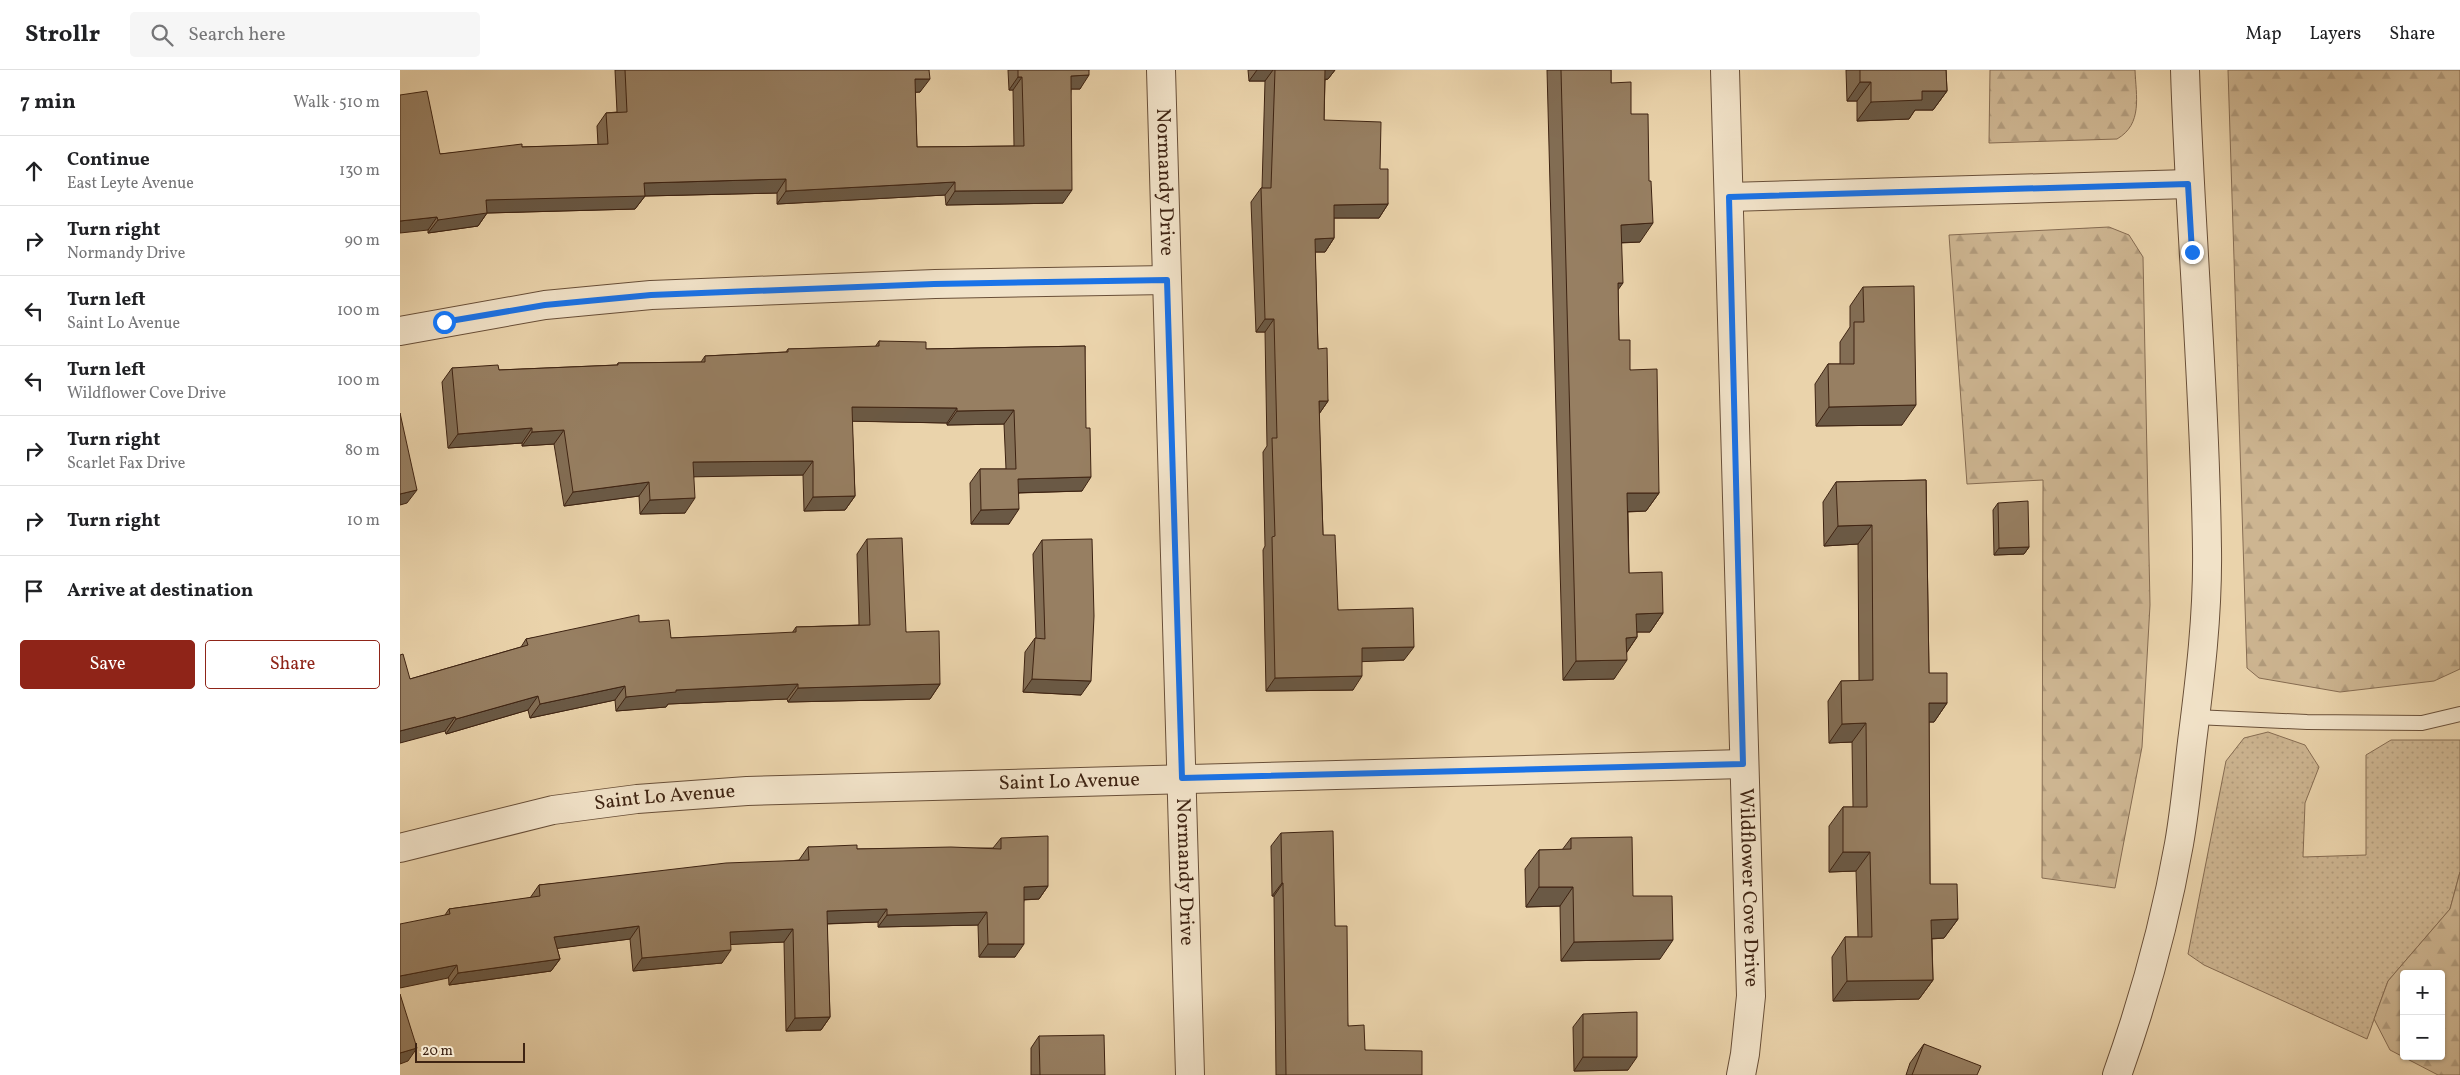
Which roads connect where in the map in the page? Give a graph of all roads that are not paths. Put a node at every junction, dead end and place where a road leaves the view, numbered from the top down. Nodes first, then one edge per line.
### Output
1 (1161, 70) edge
2 (1725, 70) edge
3 (2185, 70) edge
4 (2188, 184) junction
5 (1729, 197) junction
6 (1167, 280) junction
7 (400, 331) edge
8 (2460, 714) edge
9 (2195, 717) junction
10 (1743, 764) junction
11 (1182, 778) junction
12 (400, 848) edge
13 (1190, 1075) edge
14 (1740, 1075) edge
15 (2117, 1075) edge

1 - 6 street, Normandy Drive
2 - 5 street, Wildflower Cove Drive
3 - 4 street
4 - 5 street
4 - 9 street
5 - 10 street, Wildflower Cove Drive
6 - 7 street
6 - 11 street, Normandy Drive
8 - 9 lane
9 - 15 street
10 - 11 street, Saint Lo Avenue
10 - 14 street, Wildflower Cove Drive
11 - 12 street, Saint Lo Avenue
11 - 13 street, Normandy Drive

